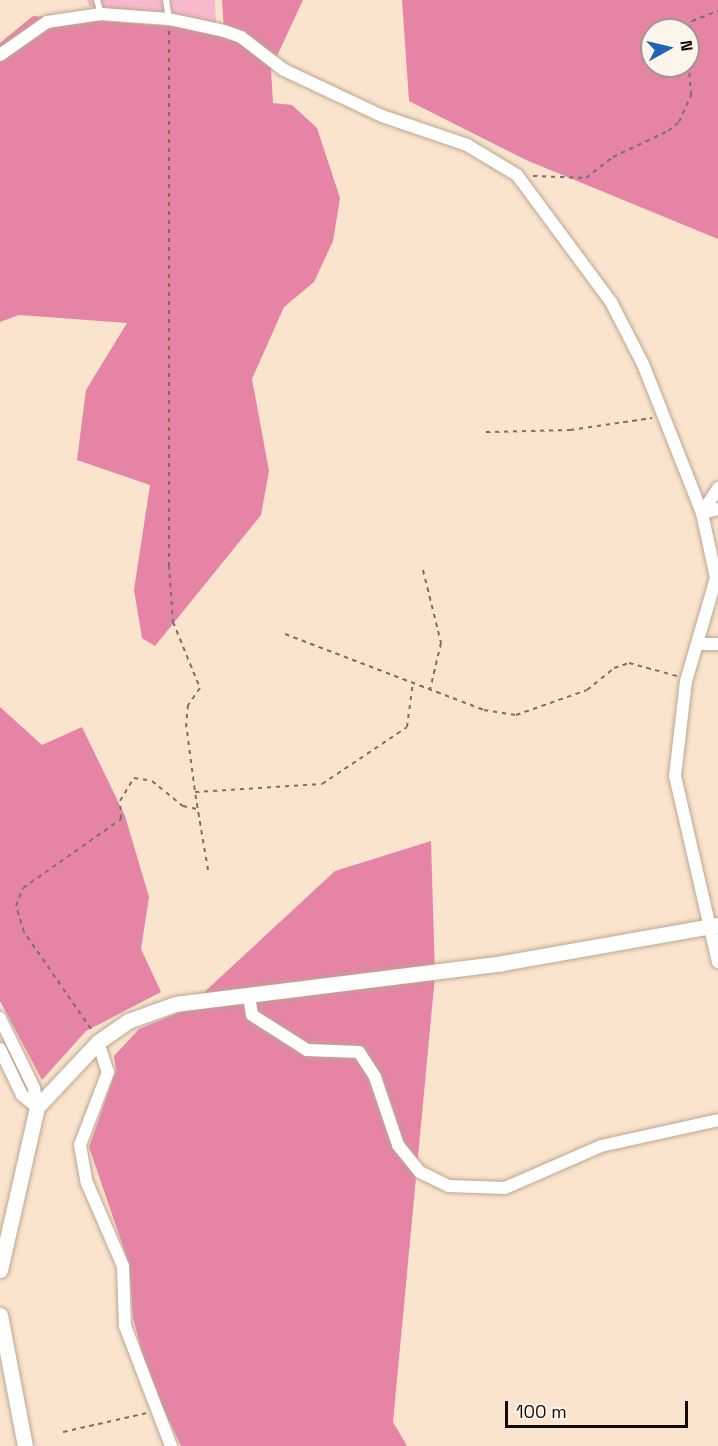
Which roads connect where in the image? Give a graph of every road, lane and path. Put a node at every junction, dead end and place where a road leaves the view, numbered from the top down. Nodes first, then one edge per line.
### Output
1 (97, 0) edge
2 (166, 0) edge
3 (718, 11) edge
4 (101, 14) junction
5 (700, 18) edge
6 (169, 19) junction
7 (0, 55) edge
8 (690, 78) edge
9 (517, 175) junction
10 (660, 416) junction
11 (486, 432) dead end
12 (718, 488) edge
13 (718, 509) edge
14 (702, 513) junction
15 (423, 570) dead end
16 (285, 634) dead end
17 (697, 644) junction
18 (718, 644) edge
19 (687, 676) junction
20 (413, 681) junction
21 (430, 689) junction
22 (195, 792) junction
23 (197, 810) junction
24 (208, 870) dead end
25 (712, 926) edge
26 (718, 962) edge
27 (249, 996) junction
28 (0, 1018) edge
29 (98, 1042) junction
30 (0, 1049) edge
31 (37, 1107) junction
32 (718, 1120) edge
33 (0, 1270) edge
34 (0, 1315) edge
35 (162, 1410) junction
36 (63, 1432) dead end
37 (25, 1446) edge
38 (171, 1446) edge

1 - 4 lane
2 - 6 lane
3 - 5 path
4 - 6 street
4 - 7 street
6 - 9 street
6 - 22 path
8 - 9 path
9 - 10 street
10 - 11 path
10 - 14 street
12 - 14 street
13 - 14 street
14 - 17 street
15 - 21 path
16 - 20 path
17 - 18 street
17 - 19 street
19 - 21 path
19 - 25 street
20 - 21 path
20 - 22 path
22 - 23 path
23 - 24 path
23 - 29 path
25 - 26 street
25 - 27 street
27 - 29 street
27 - 32 street
28 - 31 street
29 - 31 street
29 - 35 street
30 - 31 street
31 - 33 street
34 - 37 street
35 - 36 path
35 - 38 street

